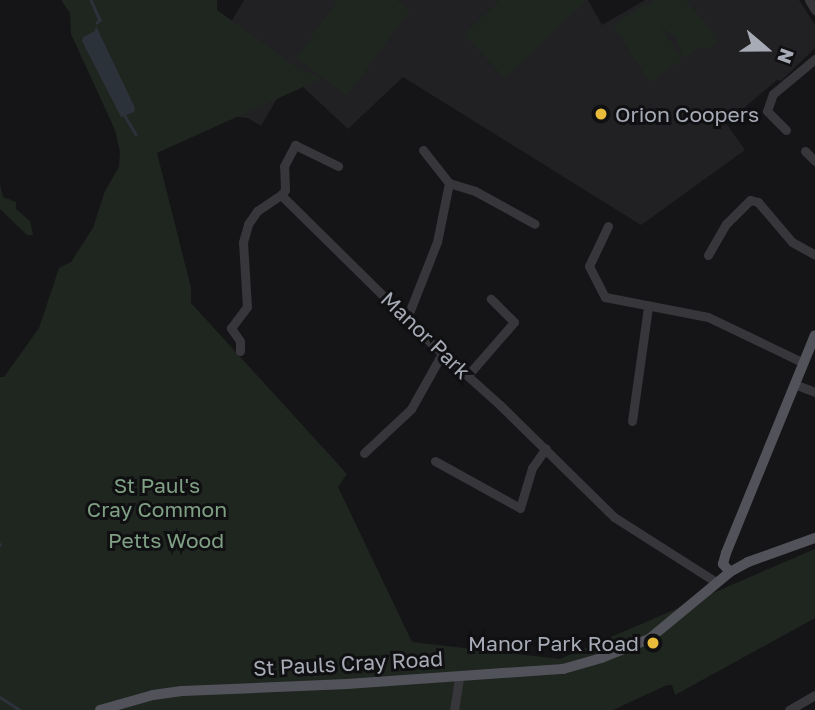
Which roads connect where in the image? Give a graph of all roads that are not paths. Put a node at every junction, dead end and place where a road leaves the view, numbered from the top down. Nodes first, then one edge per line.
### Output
1 (808, 0) edge
2 (815, 10) edge
3 (815, 59) edge
4 (786, 130) dead end
5 (423, 150) dead end
6 (805, 151) dead end
7 (815, 161) edge
8 (338, 166) dead end
9 (449, 183) junction
10 (281, 195) junction
11 (535, 224) dead end
12 (608, 226) dead end
13 (708, 255) dead end
14 (815, 255) edge
15 (491, 299) dead end
16 (648, 307) junction
17 (407, 318) junction
18 (815, 335) edge
19 (240, 351) dead end
20 (443, 352) junction
21 (802, 362) junction
22 (468, 375) junction
23 (794, 384) junction
24 (815, 392) edge
25 (632, 421) dead end
26 (546, 448) junction
27 (364, 453) dead end
28 (435, 461) dead end
29 (815, 538) edge
30 (730, 572) junction
31 (716, 582) junction
32 (459, 677) junction
33 (815, 695) edge
34 (100, 710) edge
35 (454, 710) edge
36 (789, 710) edge

1 - 2 street
3 - 4 street
5 - 9 street
6 - 7 street
8 - 10 street
9 - 11 street
9 - 17 street
10 - 17 street, Manor Park
10 - 19 street
12 - 16 street
13 - 14 street
15 - 22 street
16 - 21 street
16 - 25 street
17 - 20 street, Manor Park
18 - 21 main road
20 - 22 street, Manor Park
20 - 27 street
21 - 23 main road
22 - 26 street, Manor Park
23 - 24 street
23 - 30 main road
26 - 28 street
26 - 31 street, Manor Park
29 - 30 main road, St Pauls Cray Road
30 - 31 main road, St Pauls Cray Road
31 - 32 main road, St Pauls Cray Road
32 - 34 main road, St Pauls Cray Road
32 - 35 street
33 - 36 street

